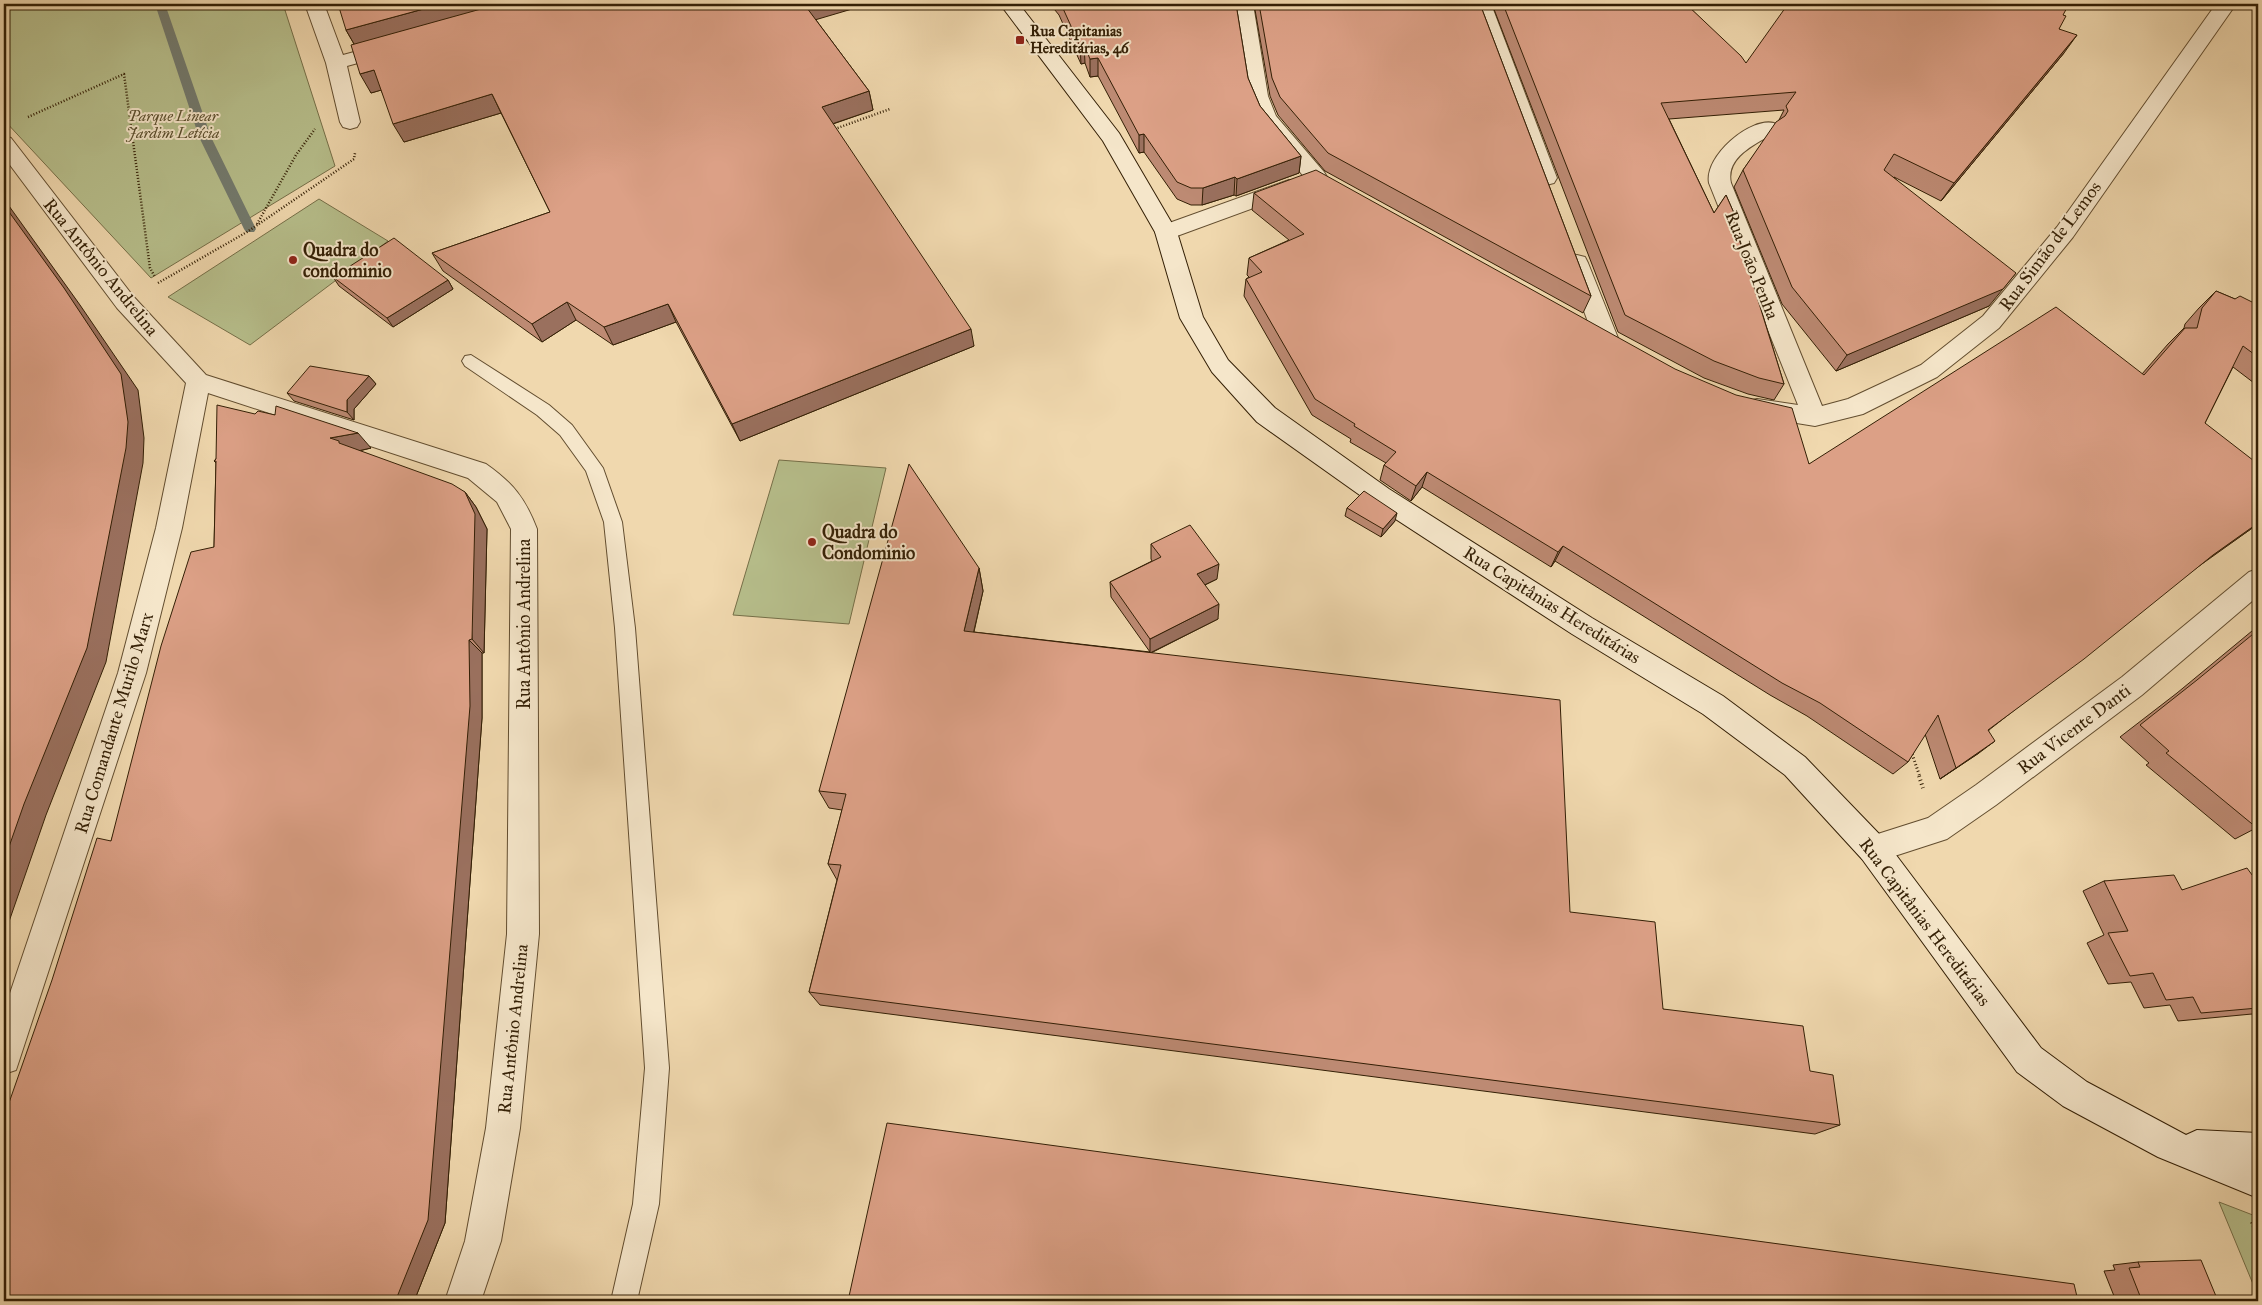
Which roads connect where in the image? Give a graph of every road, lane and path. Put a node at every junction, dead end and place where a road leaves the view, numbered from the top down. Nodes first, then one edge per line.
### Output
1 (315, 4) edge
2 (1009, 4) edge
3 (1243, 4) edge
4 (1481, 4) edge
5 (2226, 4) edge
6 (412, 42) edge
7 (336, 63) junction
8 (890, 109) dead end
9 (349, 115) junction
10 (25, 118) dead end
11 (1766, 128) dead end
12 (824, 133) edge
13 (4, 143) edge
14 (1554, 199) edge
15 (257, 224) junction
16 (1166, 232) junction
17 (1571, 245) edge
18 (158, 283) junction
19 (125, 302) junction
20 (1581, 325) edge
21 (471, 361) dead end
22 (198, 381) junction
23 (1734, 402) edge
24 (1815, 417) junction
25 (2258, 580) edge
26 (1909, 744) edge
27 (1936, 829) junction
28 (1873, 849) junction
29 (4, 1058) edge
30 (2170, 1145) junction
31 (2258, 1150) edge
32 (2258, 1181) edge
33 (463, 1301) edge
34 (624, 1301) edge

1 - 7 street
2 - 16 street, Rua Capitânias Hereditárias
3 - 16 street
4 - 14 street
5 - 24 street, Rua Simão de Lemos
6 - 7 street
7 - 9 street
8 - 12 path
9 - 15 path
9 - 15 path
10 - 18 path
11 - 24 street, Rua João Penha
13 - 19 street, Rua Antônio Andrelina
15 - 18 path
16 - 28 street, Rua Capitânias Hereditárias
17 - 20 street
18 - 19 path
19 - 22 street, Rua Antônio Andrelina
21 - 34 lane
22 - 29 street, Rua Comandante Murilo Marx
22 - 33 street, Rua Antônio Andrelina
23 - 24 street
25 - 27 street, Rua Vicente Danti
26 - 27 path
27 - 28 street, Rua Vicente Danti
28 - 30 street, Rua Capitânias Hereditárias
30 - 31 street, Rua Capitânias Hereditárias
30 - 32 street, Rua Capitânias Hereditárias

